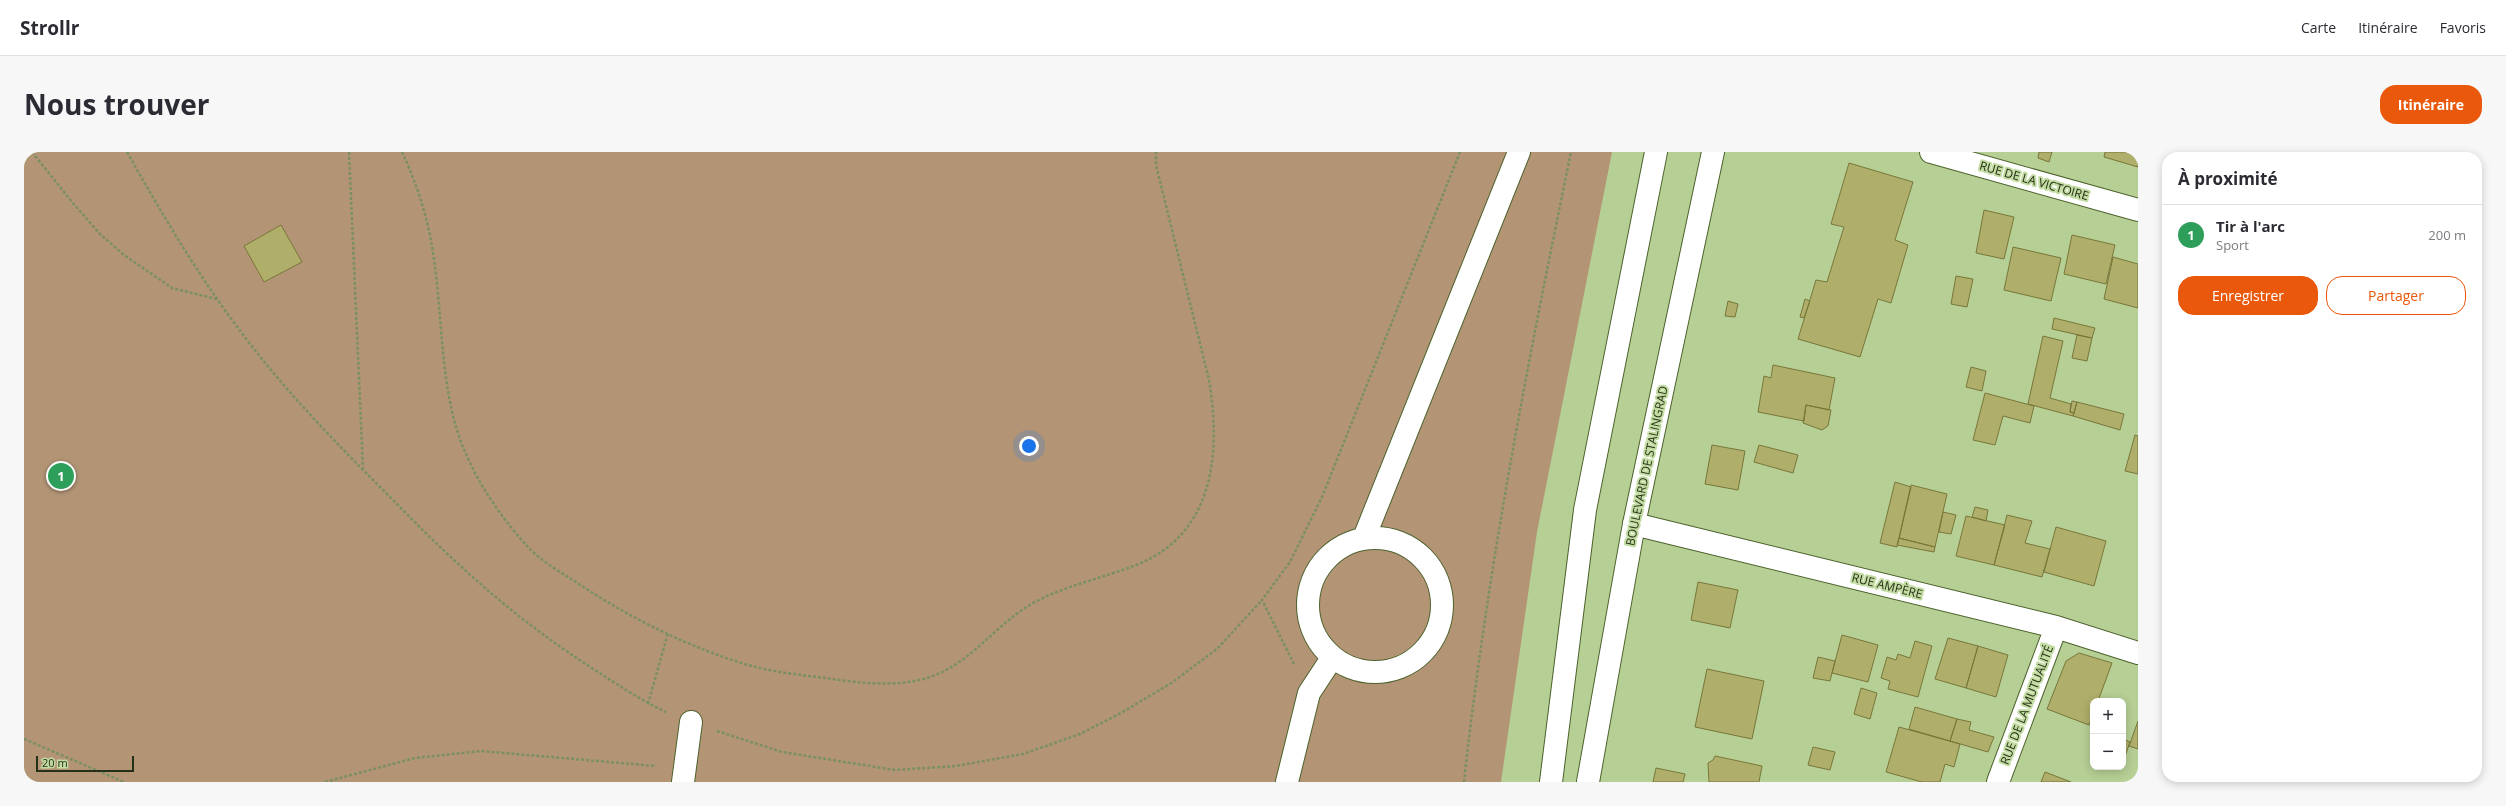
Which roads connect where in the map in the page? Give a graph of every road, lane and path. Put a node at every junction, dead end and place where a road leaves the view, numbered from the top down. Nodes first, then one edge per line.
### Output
1 (32, 152) edge
2 (127, 152) edge
3 (349, 152) edge
4 (402, 152) edge
5 (1156, 152) edge
6 (1460, 152) edge
7 (1519, 152) edge
8 (1571, 152) edge
9 (1656, 152) edge
10 (1713, 152) edge
11 (1931, 152) edge
12 (2138, 210) edge
13 (216, 299) junction
14 (363, 470) junction
15 (1634, 524) junction
16 (1364, 538) junction
17 (1262, 600) junction
18 (2056, 627) junction
19 (668, 633) junction
20 (2138, 653) edge
21 (1332, 658) junction
22 (1310, 693) junction
23 (648, 704) junction
24 (691, 722) junction
25 (24, 739) edge
26 (684, 775) edge
27 (124, 782) edge
28 (325, 782) edge
29 (1287, 782) edge
30 (1464, 782) edge
31 (1551, 782) edge
32 (1588, 782) edge
33 (1998, 782) edge

1 - 13 path
2 - 13 path
3 - 14 path
4 - 19 path
5 - 19 path
6 - 17 path
7 - 16 main road
8 - 30 path
9 - 31 main road
10 - 15 main road, BOULEVARD DE STALINGRAD
11 - 12 main road, RUE DE LA VICTOIRE
13 - 14 path
14 - 23 path
15 - 18 main road, RUE AMPÈRE
15 - 32 main road, BOULEVARD DE STALINGRAD
16 - 21 main road
16 - 21 main road
17 - 22 path
17 - 24 path
18 - 20 main road, RUE AMPÈRE
18 - 33 main road, RUE DE LA MUTUALITÉ
19 - 23 path
21 - 22 main road
22 - 29 main road
23 - 24 path
24 - 26 main road
25 - 27 path
26 - 28 path

